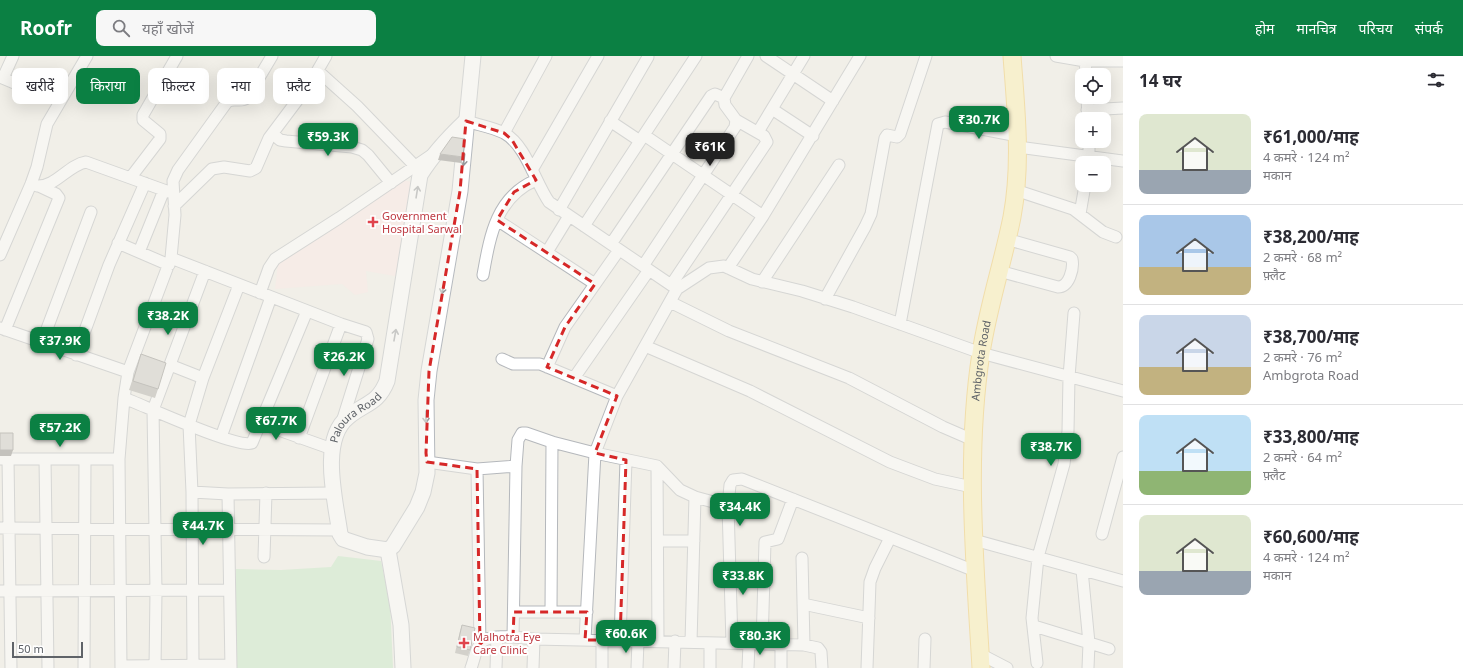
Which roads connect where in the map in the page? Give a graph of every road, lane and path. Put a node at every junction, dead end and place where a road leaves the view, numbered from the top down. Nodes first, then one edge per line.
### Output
1 (13, 56) edge
2 (87, 56) edge
3 (177, 56) edge
4 (272, 56) edge
5 (326, 56) edge
6 (473, 56) edge
7 (546, 56) edge
8 (598, 56) edge
9 (696, 56) edge
10 (748, 56) edge
11 (766, 56) edge
12 (804, 56) edge
13 (860, 56) edge
14 (926, 56) edge
15 (1012, 56) edge
16 (1056, 56) edge
17 (648, 57) dead end
18 (1085, 59) edge
19 (1123, 61) edge
20 (320, 68) edge
21 (794, 74) junction
22 (325, 77) edge
23 (2, 78) edge
24 (12, 82) edge
25 (724, 98) junction
26 (833, 101) junction
27 (294, 104) edge
28 (1123, 108) edge
29 (772, 109) junction
30 (1100, 112) edge
31 (736, 120) junction
32 (466, 121) junction
33 (610, 121) junction
34 (758, 132) junction
35 (504, 133) junction
36 (273, 134) junction
37 (813, 136) junction
38 (642, 138) junction
39 (1018, 141) junction
40 (672, 154) junction
41 (432, 155) junction
42 (1075, 156) edge
43 (1111, 161) edge
44 (1123, 161) edge
45 (839, 164) dead end
46 (415, 166) junction
47 (534, 175) junction
48 (702, 176) junction
49 (131, 177) junction
50 (145, 182) junction
51 (391, 183) junction
52 (35, 185) junction
53 (1015, 190) junction
54 (168, 192) junction
55 (1084, 192) edge
56 (732, 195) junction
57 (174, 206) junction
58 (559, 210) junction
59 (91, 212) dead end
60 (1080, 214) junction
61 (569, 216) junction
62 (763, 216) junction
63 (497, 220) junction
64 (584, 226) junction
65 (1116, 237) dead end
66 (1006, 239) junction
67 (118, 243) junction
68 (615, 247) junction
69 (139, 252) junction
70 (546, 252) junction
71 (0, 255) edge
72 (170, 261) junction
73 (646, 268) junction
74 (728, 268) junction
75 (205, 271) junction
76 (999, 271) junction
77 (483, 275) dead end
78 (762, 282) junction
79 (595, 284) junction
80 (240, 285) junction
81 (674, 287) junction
82 (260, 293) junction
83 (271, 297) junction
84 (825, 299) junction
85 (670, 302) junction
86 (307, 311) junction
87 (1074, 313) dead end
88 (341, 324) junction
89 (900, 324) junction
90 (2, 329) edge
91 (42, 342) junction
92 (645, 346) junction
93 (981, 353) junction
94 (76, 355) junction
95 (502, 359) dead end
96 (170, 365) junction
97 (547, 367) junction
98 (128, 372) junction
99 (1068, 377) junction
100 (203, 378) junction
101 (574, 378) junction
102 (1123, 391) edge
103 (617, 396) junction
104 (124, 398) junction
105 (153, 410) junction
106 (342, 422) junction
107 (262, 424) junction
108 (189, 425) junction
109 (221, 437) junction
110 (299, 438) junction
111 (973, 440) junction
112 (552, 442) junction
113 (332, 449) junction
114 (595, 454) junction
115 (1123, 457) edge
116 (4, 459) edge
117 (45, 459) junction
118 (85, 459) junction
119 (119, 459) junction
120 (626, 460) junction
121 (427, 462) junction
122 (516, 466) junction
123 (657, 466) junction
124 (476, 469) junction
125 (1121, 471) edge
126 (972, 487) junction
127 (192, 492) junction
128 (266, 493) junction
129 (334, 493) junction
130 (228, 494) junction
131 (695, 497) junction
132 (793, 499) junction
133 (728, 506) junction
134 (5, 528) edge
135 (46, 528) junction
136 (84, 528) junction
137 (120, 529) junction
138 (155, 529) junction
139 (192, 529) junction
140 (228, 529) junction
141 (265, 529) junction
142 (340, 530) junction
143 (1102, 534) dead end
144 (890, 538) junction
145 (974, 540) junction
146 (658, 541) junction
147 (694, 541) junction
148 (388, 550) junction
149 (264, 557) dead end
150 (1038, 557) junction
151 (802, 558) dead end
152 (1082, 570) junction
153 (975, 571) junction
154 (1123, 581) edge
155 (191, 590) junction
156 (229, 590) junction
157 (5, 591) edge
158 (47, 591) junction
159 (84, 591) junction
160 (120, 591) junction
161 (156, 591) junction
162 (803, 604) junction
163 (514, 612) junction
164 (551, 612) junction
165 (587, 612) junction
166 (869, 618) junction
167 (1034, 626) junction
168 (513, 637) junction
169 (497, 638) junction
170 (534, 639) junction
171 (925, 639) dead end
172 (585, 640) junction
173 (602, 640) junction
174 (620, 640) junction
175 (638, 641) junction
176 (658, 641) junction
177 (675, 641) junction
178 (691, 642) junction
179 (710, 642) junction
180 (1089, 643) junction
181 (480, 644) junction
182 (732, 644) junction
183 (749, 644) junction
184 (762, 644) junction
185 (781, 644) junction
186 (804, 645) junction
187 (1110, 648) dead end
188 (981, 661) edge
189 (1037, 663) dead end
190 (121, 667) edge
191 (155, 667) edge
192 (193, 667) edge
193 (231, 667) edge
194 (11, 668) edge
195 (48, 668) edge
196 (84, 668) edge
197 (403, 668) edge
198 (471, 668) edge
199 (496, 668) edge
200 (533, 668) edge
201 (602, 668) edge
202 (637, 668) edge
203 (674, 668) edge
204 (710, 668) edge
205 (748, 668) edge
206 (781, 668) edge
207 (822, 668) edge
208 (867, 668) edge
209 (924, 668) edge
210 (1007, 668) edge
211 (1088, 668) edge

1 - 23 street
2 - 52 street
3 - 49 street
4 - 54 street
5 - 20 street
6 - 32 main road
7 - 35 street
8 - 47 street
9 - 38 street
10 - 25 street
11 - 21 street
12 - 21 street
13 - 26 street
14 - 84 street
15 - 39 main road, Ambgrota Road
16 - 18 street
17 - 33 street
18 - 19 street
21 - 26 street
21 - 29 street
22 - 46 street
23 - 24 street
25 - 31 street
25 - 40 street
26 - 37 street
27 - 36 street
28 - 30 street
29 - 34 street
29 - 37 street
31 - 34 street
31 - 48 street
32 - 35 street
32 - 41 main road, Paloura Road
32 -> 121 main road
33 - 38 street
33 - 58 street
34 - 56 street
35 - 47 street
36 - 51 street
36 - 57 street
37 - 62 street
38 - 40 street
38 - 64 street
39 - 42 street
39 - 53 main road, Ambgrota Road
39 - 89 street
40 - 48 street
40 - 68 street
41 - 46 street
106 -> 41 main road, Paloura Road
43 - 44 street
45 - 78 street
46 - 51 street
47 - 58 street
47 - 63 street
48 - 56 street
48 - 73 street
49 - 50 street
49 - 52 street
50 - 54 street
50 - 67 street
51 - 82 street
52 - 71 street
52 - 90 street
53 - 60 street
53 - 66 main road, Ambgrota Road
54 - 57 street
54 - 69 street
55 - 60 street
56 - 62 street
56 - 81 street
57 - 72 street
58 - 61 street
59 - 91 street
60 - 65 street
61 - 64 street
61 - 70 street
62 - 74 street
63 - 70 street
63 - 77 street
64 - 68 street
66 - 76 main road, Ambgrota Road
66 - 76 street
67 - 69 street
67 - 94 street
68 - 73 street
68 - 79 street
69 - 72 street
70 - 79 street
72 - 75 street
72 - 98 street
73 - 81 street
73 - 101 street
74 - 78 street
74 - 81 street
75 - 80 street
75 - 96 street
76 - 93 main road, Ambgrota Road
78 - 84 street
79 - 97 street
80 - 82 street
80 - 100 street
81 - 85 street
82 - 83 street
83 - 86 street
83 - 109 street
84 - 89 street
85 - 92 street
85 - 111 street
86 - 88 street
86 - 107 street
87 - 99 street
88 - 106 street
88 - 110 street
89 - 93 street
90 - 91 street
91 - 94 street
92 - 103 street
92 - 126 street
93 - 99 street
93 - 111 main road, Ambgrota Road
94 - 98 street
95 - 97 street
96 - 100 street
96 - 105 street
97 - 101 street
98 - 104 street
99 - 102 street
99 - 150 street
100 - 108 street
101 - 103 street
103 - 114 street
104 - 105 street
104 - 119 street
105 - 108 street
105 - 138 street
106 - 113 main road, Paloura Road
107 - 109 street
107 - 110 street
108 - 109 street
108 - 127 street
110 - 113 street
111 - 126 main road, Ambgrota Road
112 - 114 street
112 - 122 street
112 - 164 street
113 - 129 main road, Paloura Road
114 - 120 street
114 - 165 street
115 - 125 street
116 - 117 street
116 - 134 street
117 - 118 street
117 - 135 street
118 - 119 street
118 - 136 street
119 - 137 street
120 - 123 street
120 - 174 street
121 - 124 street
121 - 148 main road
122 - 124 street
122 - 163 street
123 - 131 street
123 - 146 street
124 - 181 street
125 - 143 street
126 - 145 main road, Ambgrota Road
127 - 130 street
127 - 139 street
128 - 129 street
128 - 130 street
128 - 141 street
129 - 142 main road, Paloura Road
130 - 140 street
131 - 133 street
131 - 147 street
132 - 133 street
132 - 144 street
132 - 184 street
133 - 182 street
134 - 135 street
134 - 157 street
135 - 136 street
135 - 158 street
136 - 137 street
136 - 159 street
137 - 138 street
137 - 160 street
138 - 139 street
138 - 161 street
139 - 140 street
139 - 155 street
140 - 141 street
140 - 156 street
141 - 142 street
141 - 149 street
142 - 148 main road
144 - 153 street
144 - 166 street
145 - 150 street
145 - 153 main road, Ambgrota Road
146 - 147 street
146 - 176 street
147 - 178 street
148 - 197 main road
150 - 152 street
150 - 167 street
151 - 162 street
152 - 154 street
152 - 180 street
153 - 188 main road, Ambgrota Road
155 - 156 street
155 - 161 street
155 - 192 street
156 - 193 street
157 - 158 street
157 - 194 street
158 - 159 street
158 - 195 street
159 - 160 street
159 - 196 street
160 - 161 street
160 - 190 street
161 - 191 street
162 - 166 street
162 - 186 street
163 - 164 street
163 - 168 street
164 - 165 street
165 - 172 street
166 - 208 street
167 - 180 street
167 - 189 street
168 - 169 street
168 - 170 street
169 - 181 street
169 - 199 street
170 - 172 street
170 - 200 street
171 - 209 street
172 - 173 street
173 - 174 street
173 - 201 street
174 - 175 street
175 - 176 street
175 - 202 street
176 - 177 street
177 - 178 street
177 - 203 street
178 - 179 street
179 - 182 street
179 - 204 street
180 - 187 street
180 - 211 street
181 - 198 street
182 - 183 street
183 - 184 street
183 - 205 street
184 - 185 street
185 - 186 street
185 - 206 street
186 - 207 street
188 - 210 street
190 - 191 street
191 - 192 street
192 - 193 street

